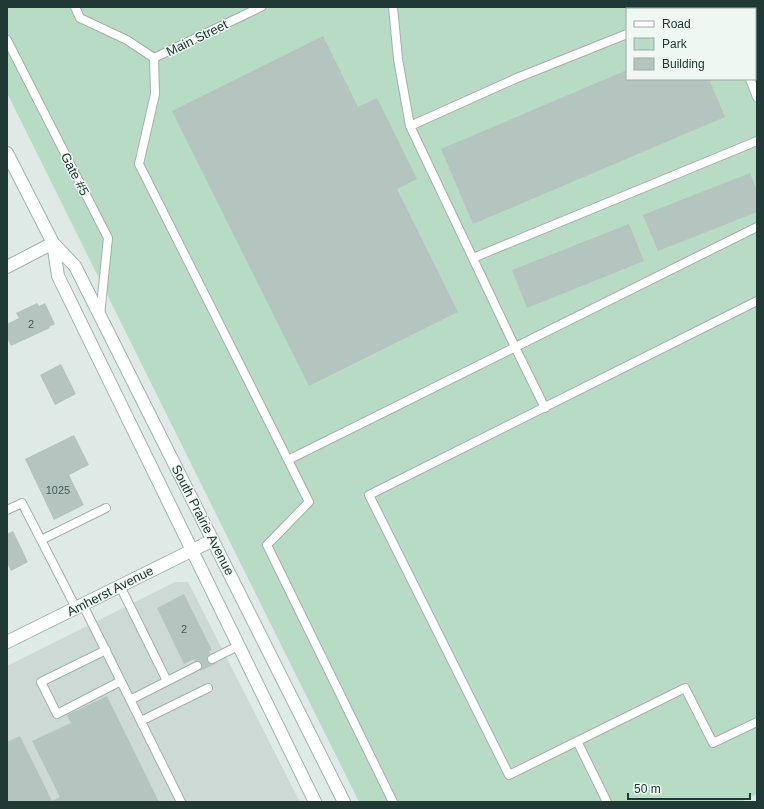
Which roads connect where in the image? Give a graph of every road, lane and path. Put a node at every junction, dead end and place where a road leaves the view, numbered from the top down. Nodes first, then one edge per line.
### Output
1 (75, 7) edge
2 (261, 7) edge
3 (393, 7) edge
4 (626, 34) edge
5 (7, 40) edge
6 (154, 58) junction
7 (750, 80) edge
8 (757, 97) edge
9 (410, 126) junction
10 (757, 141) edge
11 (7, 153) edge
12 (757, 227) edge
13 (53, 243) junction
14 (473, 258) junction
15 (7, 267) edge
16 (757, 301) edge
17 (100, 316) junction
18 (515, 347) junction
19 (545, 408) junction
20 (288, 460) junction
21 (106, 508) dead end
22 (7, 510) edge
23 (41, 540) junction
24 (213, 540) junction
25 (192, 550) junction
26 (120, 586) junction
27 (80, 606) junction
28 (7, 642) edge
29 (238, 646) junction
30 (106, 650) junction
31 (212, 659) dead end
32 (197, 666) dead end
33 (167, 681) junction
34 (121, 682) junction
35 (208, 688) dead end
36 (130, 700) junction
37 (141, 721) junction
38 (757, 722) edge
39 (577, 741) junction
40 (181, 802) edge
41 (315, 802) edge
42 (344, 802) edge
43 (393, 802) edge
44 (607, 802) edge

1 - 6 lane
2 - 6 lane, Main Street
3 - 9 lane
4 - 9 lane
5 - 17 lane, Gate #5
6 - 20 lane
7 - 8 lane
9 - 14 lane
10 - 14 lane
11 - 13 main road, South Prairie Avenue
12 - 18 lane
13 - 15 main road
13 - 17 main road, South Prairie Avenue
13 - 25 main road, South Prairie Avenue
14 - 18 lane
16 - 19 lane
17 - 24 main road, South Prairie Avenue
18 - 19 lane
18 - 20 lane
19 - 39 lane
20 - 43 lane
21 - 23 lane
22 - 23 lane
23 - 27 lane
24 - 25 main road, Amherst Avenue
24 - 42 main road, South Prairie Avenue
25 - 26 main road, Amherst Avenue
25 - 29 main road, South Prairie Avenue
26 - 27 main road, Amherst Avenue
26 - 33 lane
27 - 28 main road, Amherst Avenue
27 - 30 lane
29 - 31 lane
29 - 41 main road, South Prairie Avenue
30 - 34 lane
30 - 34 lane
32 - 33 lane
33 - 36 lane
34 - 36 lane
35 - 37 lane
36 - 37 lane
37 - 40 lane
38 - 39 lane
39 - 44 lane

